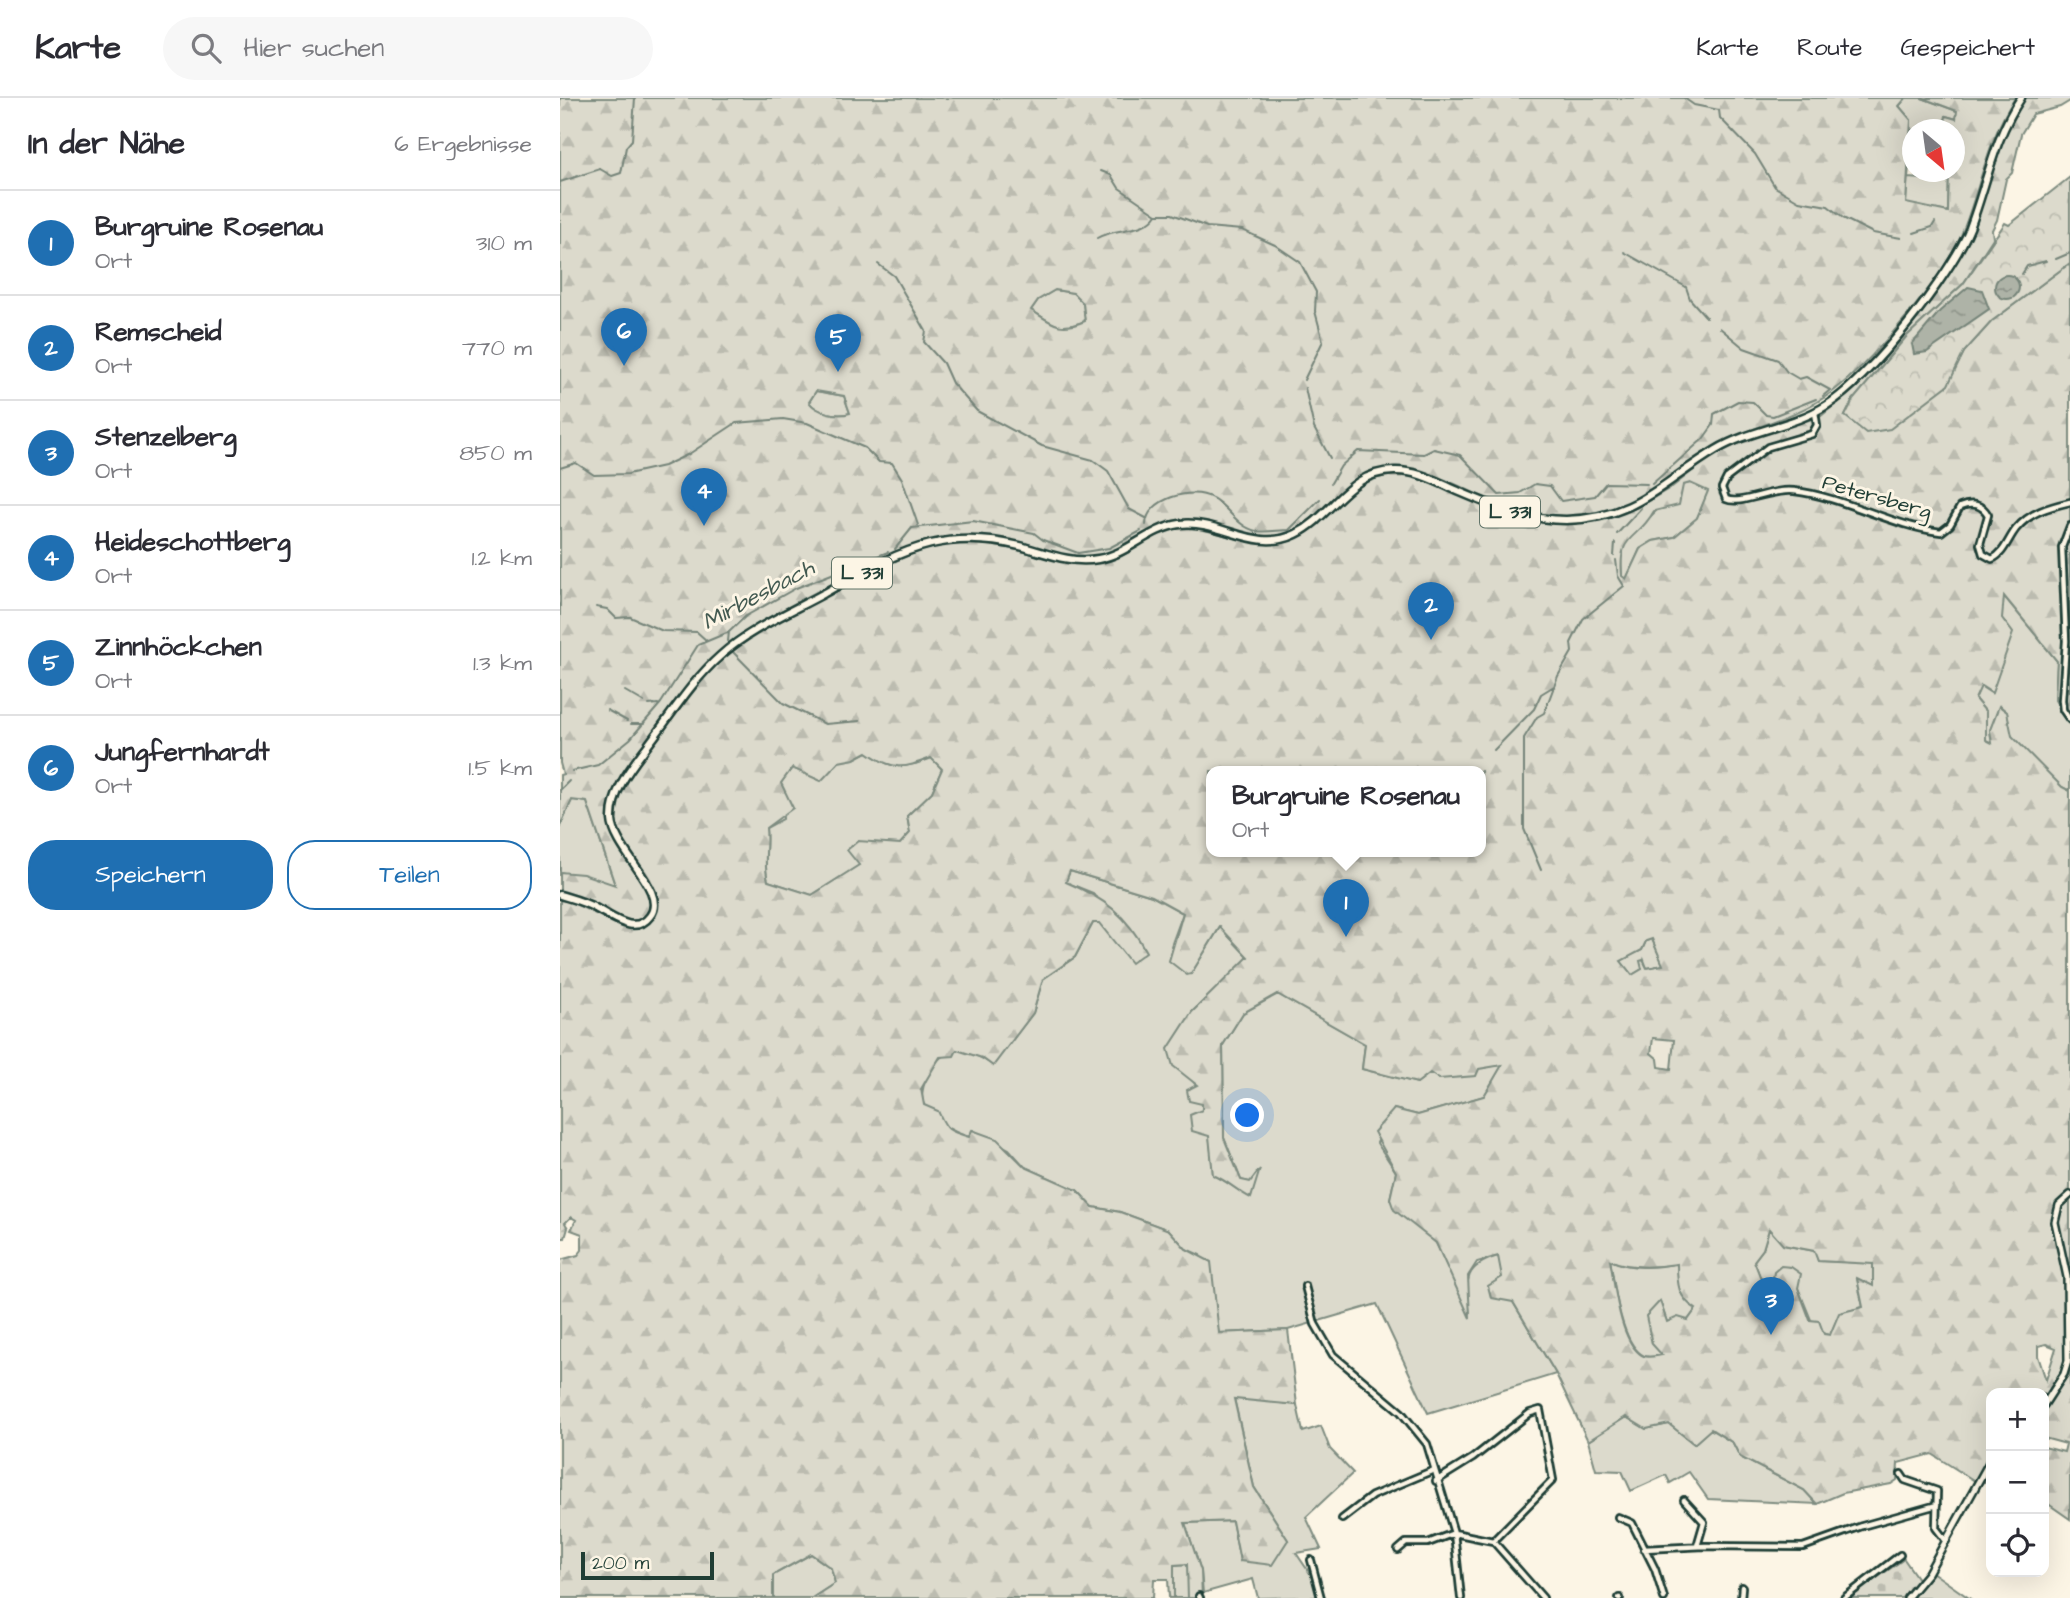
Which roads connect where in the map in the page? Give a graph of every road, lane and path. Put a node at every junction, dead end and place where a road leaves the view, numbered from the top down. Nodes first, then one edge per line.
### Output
1 (2021, 98) edge
2 (1816, 416) junction
3 (2070, 502) edge
4 (2070, 526) edge
5 (2070, 720) edge
6 (560, 895) edge
7 (2070, 1195) edge
8 (1305, 1286) dead end
9 (2049, 1397) edge
10 (1986, 1468) edge
11 (1434, 1470) junction
12 (1901, 1474) dead end
13 (1436, 1480) junction
14 (1684, 1500) dead end
15 (1937, 1506) junction
16 (1618, 1517) dead end
17 (1342, 1519) dead end
18 (1454, 1534) junction
19 (1493, 1541) junction
20 (1946, 1541) junction
21 (1697, 1546) junction
22 (1644, 1549) junction
23 (1398, 1550) dead end
24 (1900, 1555) dead end
25 (1311, 1560) dead end
26 (1742, 1587) dead end
27 (1321, 1598) edge
28 (1461, 1598) edge
29 (1543, 1598) edge
30 (1664, 1598) edge
31 (1741, 1598) edge
32 (1844, 1598) edge
33 (1907, 1598) edge

1 - 2 main road, L 331
2 - 3 street, Petersberg
2 - 6 main road, L 331
4 - 5 street
7 - 9 main road
8 - 11 street
10 - 20 main road
11 - 13 street
11 - 17 street
12 - 15 street
13 - 18 street
13 - 19 street
14 - 21 street
15 - 20 street
15 - 21 street
16 - 22 street
18 - 19 street
18 - 23 street
18 - 28 street
19 - 29 street
20 - 33 main road
21 - 22 street
22 - 30 street
24 - 32 street
25 - 27 street
26 - 31 street

